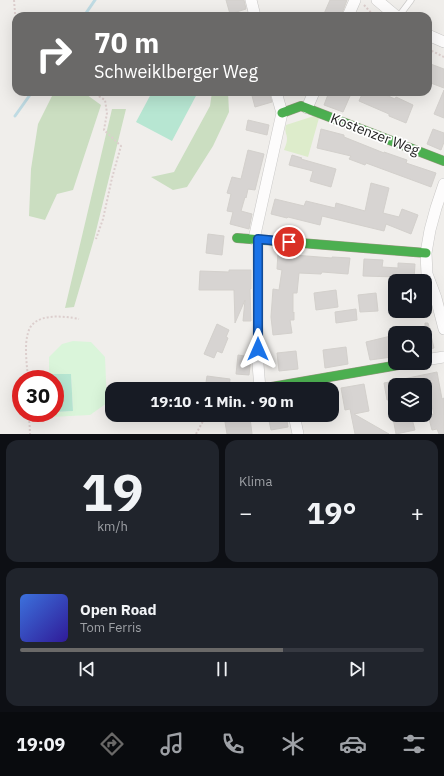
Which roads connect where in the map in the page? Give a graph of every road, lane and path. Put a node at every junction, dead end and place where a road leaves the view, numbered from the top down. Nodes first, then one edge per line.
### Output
1 (14, 0) edge
2 (251, 0) edge
3 (355, 0) edge
4 (359, 0) edge
5 (377, 0) edge
6 (411, 0) edge
7 (15, 12) edge
8 (254, 12) edge
9 (350, 12) edge
10 (370, 12) edge
11 (393, 12) edge
12 (401, 12) edge
13 (432, 37) edge
14 (444, 42) edge
15 (432, 51) edge
16 (444, 57) edge
17 (98, 96) edge
18 (277, 96) edge
19 (312, 96) edge
20 (306, 108) junction
21 (282, 113) junction
22 (444, 161) edge
23 (444, 184) edge
24 (237, 238) dead end
25 (96, 239) dead end
26 (256, 239) junction
27 (426, 253) junction
28 (440, 298) edge
29 (79, 319) dead end
30 (444, 329) edge
31 (444, 357) edge
32 (432, 359) edge
33 (388, 367) edge
34 (28, 370) edge
35 (259, 382) edge
36 (313, 382) edge
37 (29, 422) edge
38 (202, 422) edge
39 (295, 422) edge
40 (30, 434) edge
41 (196, 434) edge
42 (298, 434) edge

1 - 7 path
2 - 8 street
3 - 9 street
4 - 10 path
5 - 11 street
6 - 12 lane
13 - 14 street
15 - 16 path
17 - 25 path
18 - 21 street
19 - 20 street
20 - 21 street
20 - 22 street, Kostenzer Weg
21 - 26 street
23 - 27 street
24 - 26 street
26 - 27 street
26 - 35 street
27 - 28 street
28 - 30 street
29 - 34 path
31 - 32 street
33 - 36 street
37 - 40 path
38 - 41 path
39 - 42 street

